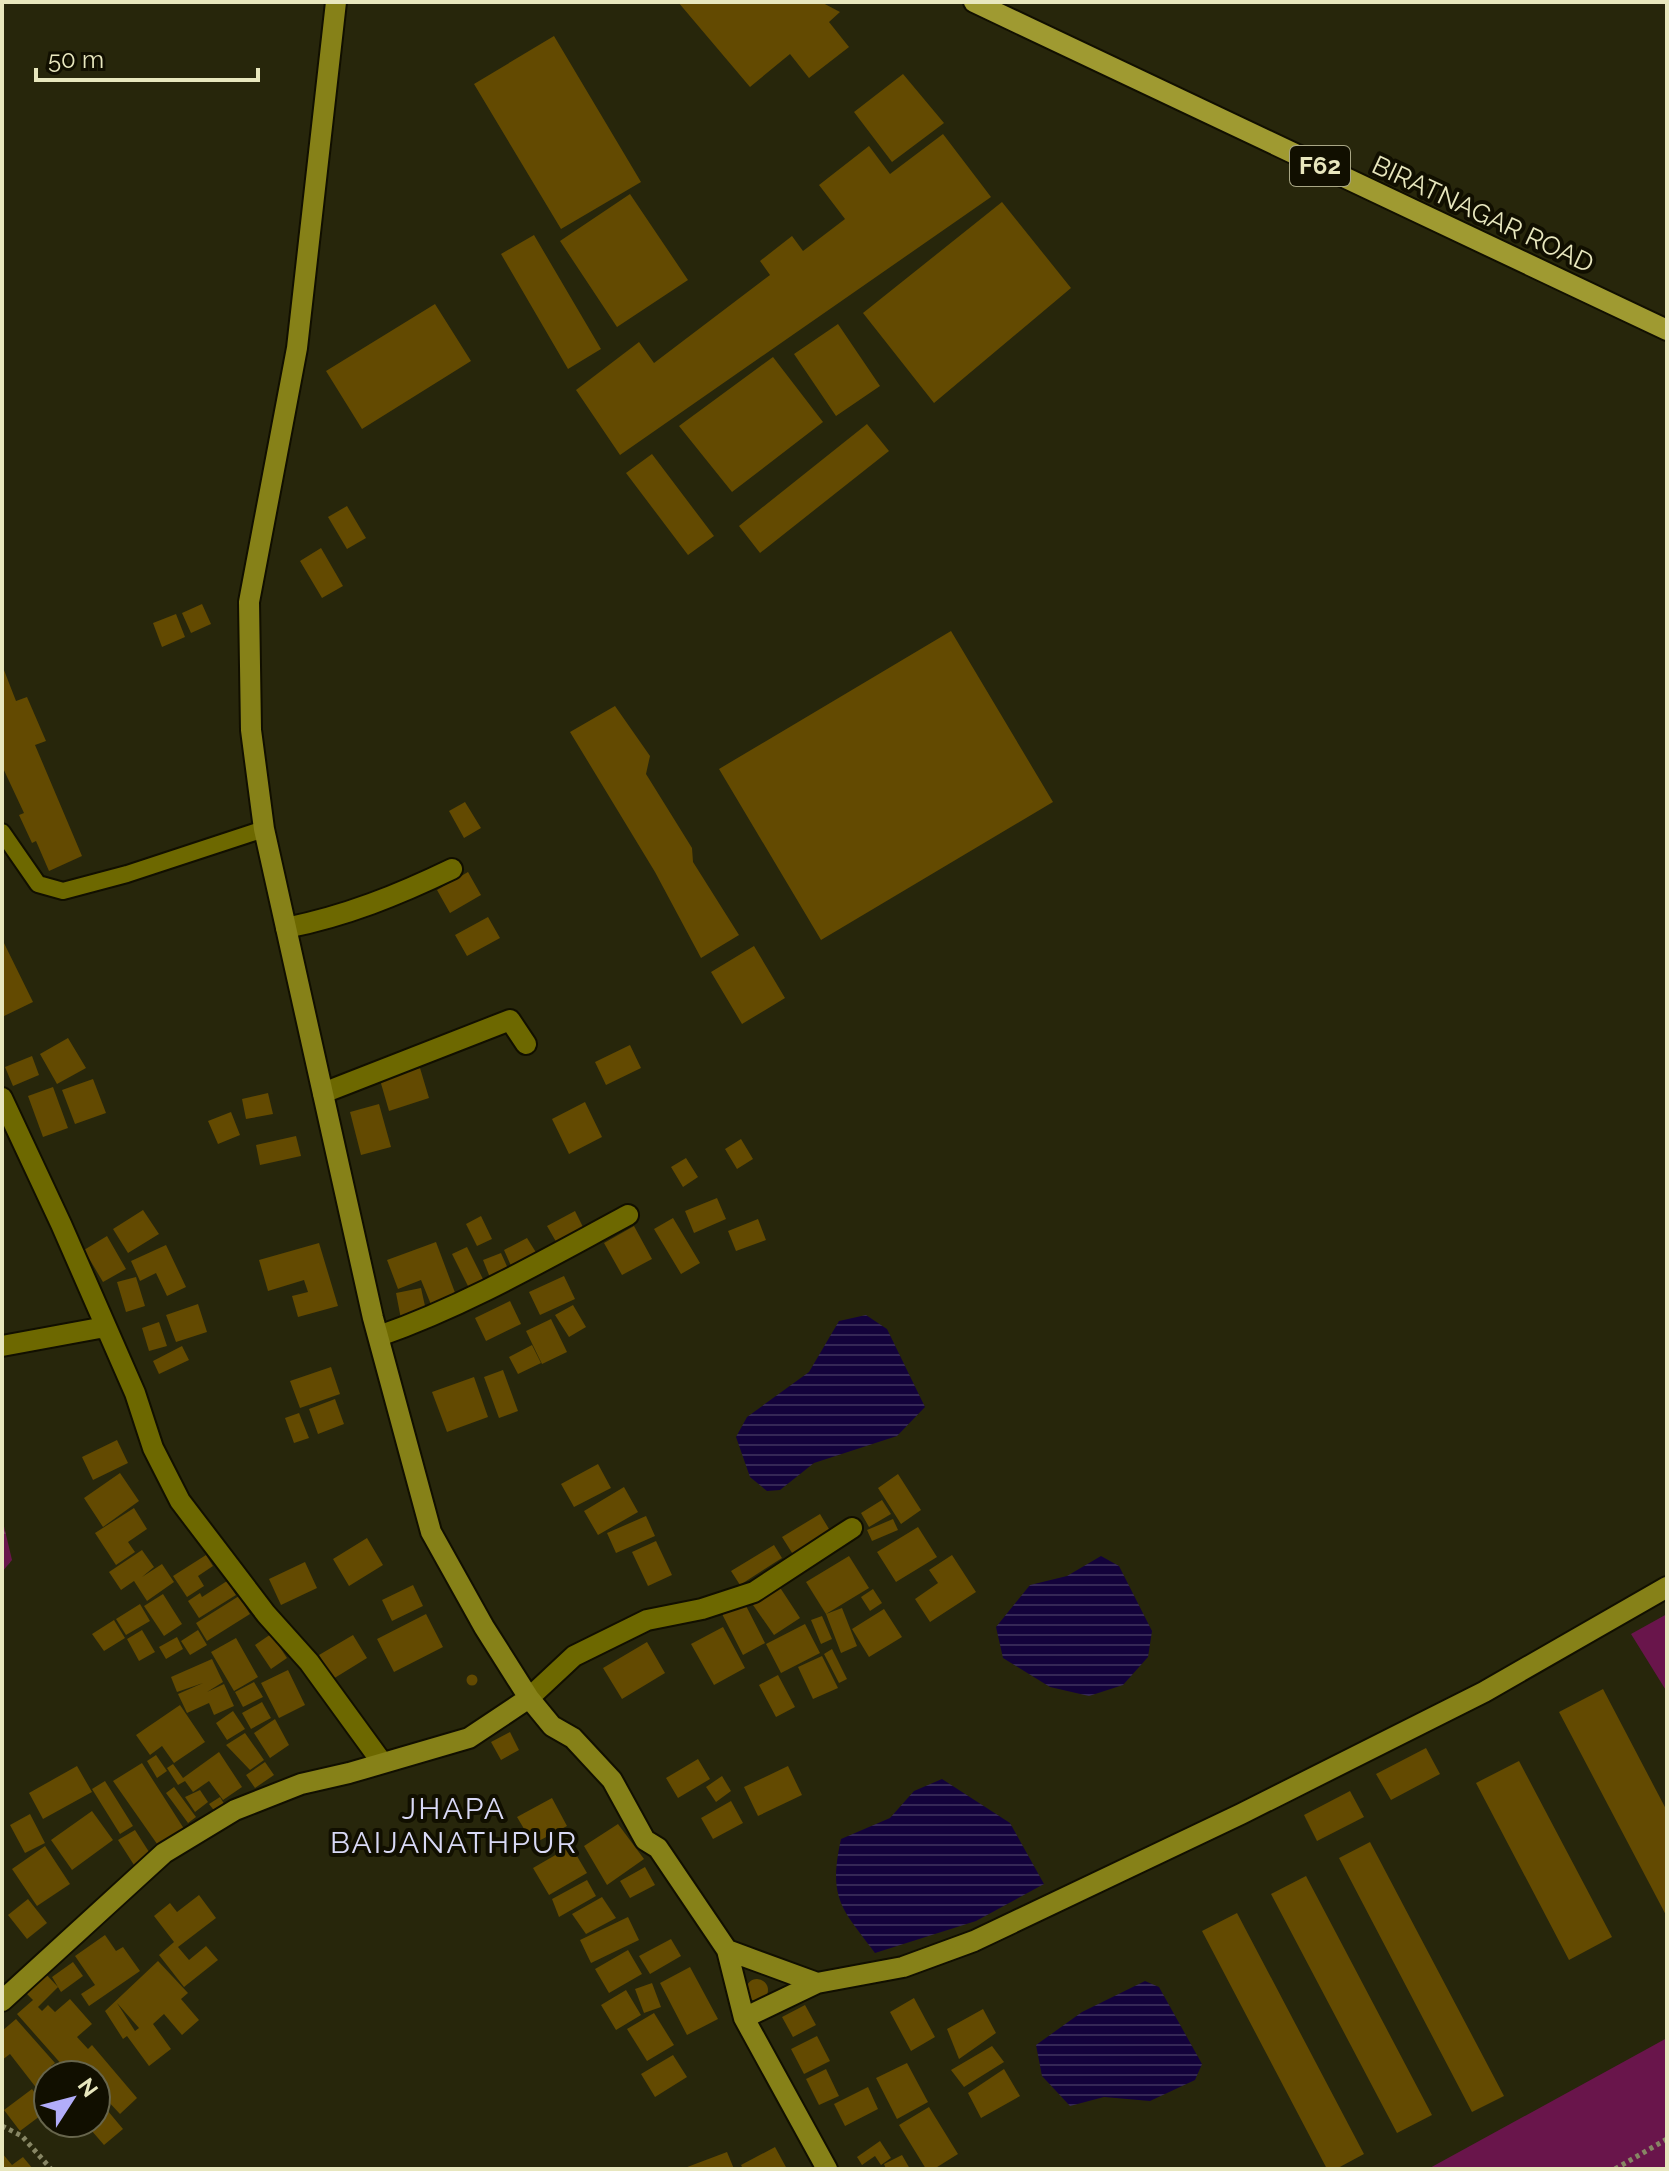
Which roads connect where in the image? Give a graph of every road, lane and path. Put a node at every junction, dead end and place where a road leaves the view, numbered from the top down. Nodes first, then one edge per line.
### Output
1 (336, 2) edge
2 (974, 2) edge
3 (1667, 330) edge
4 (264, 829) junction
5 (2, 832) edge
6 (452, 869) dead end
7 (286, 928) junction
8 (526, 1044) dead end
9 (323, 1093) junction
10 (2, 1098) edge
11 (628, 1215) dead end
12 (105, 1327) junction
13 (379, 1336) junction
14 (2, 1346) edge
15 (852, 1528) dead end
16 (1667, 1587) edge
17 (529, 1698) junction
18 (381, 1761) junction
19 (727, 1950) junction
20 (817, 1983) junction
21 (2, 2001) edge
22 (744, 2018) junction
23 (2, 2126) edge
24 (1667, 2139) edge
25 (51, 2169) edge
26 (827, 2169) edge
27 (1615, 2169) edge

1 - 4 street
2 - 3 main road, BIRATNAGAR ROAD / F62
4 - 5 lane
4 - 7 street
6 - 7 street
7 - 9 street
8 - 9 street
9 - 13 street
10 - 12 street
11 - 13 street
12 - 14 street
12 - 18 street
13 - 17 street
15 - 17 street
16 - 20 street
17 - 18 street
17 - 19 street
18 - 21 street
19 - 20 street
19 - 22 street
20 - 22 street
22 - 26 street
23 - 25 path
24 - 27 path

